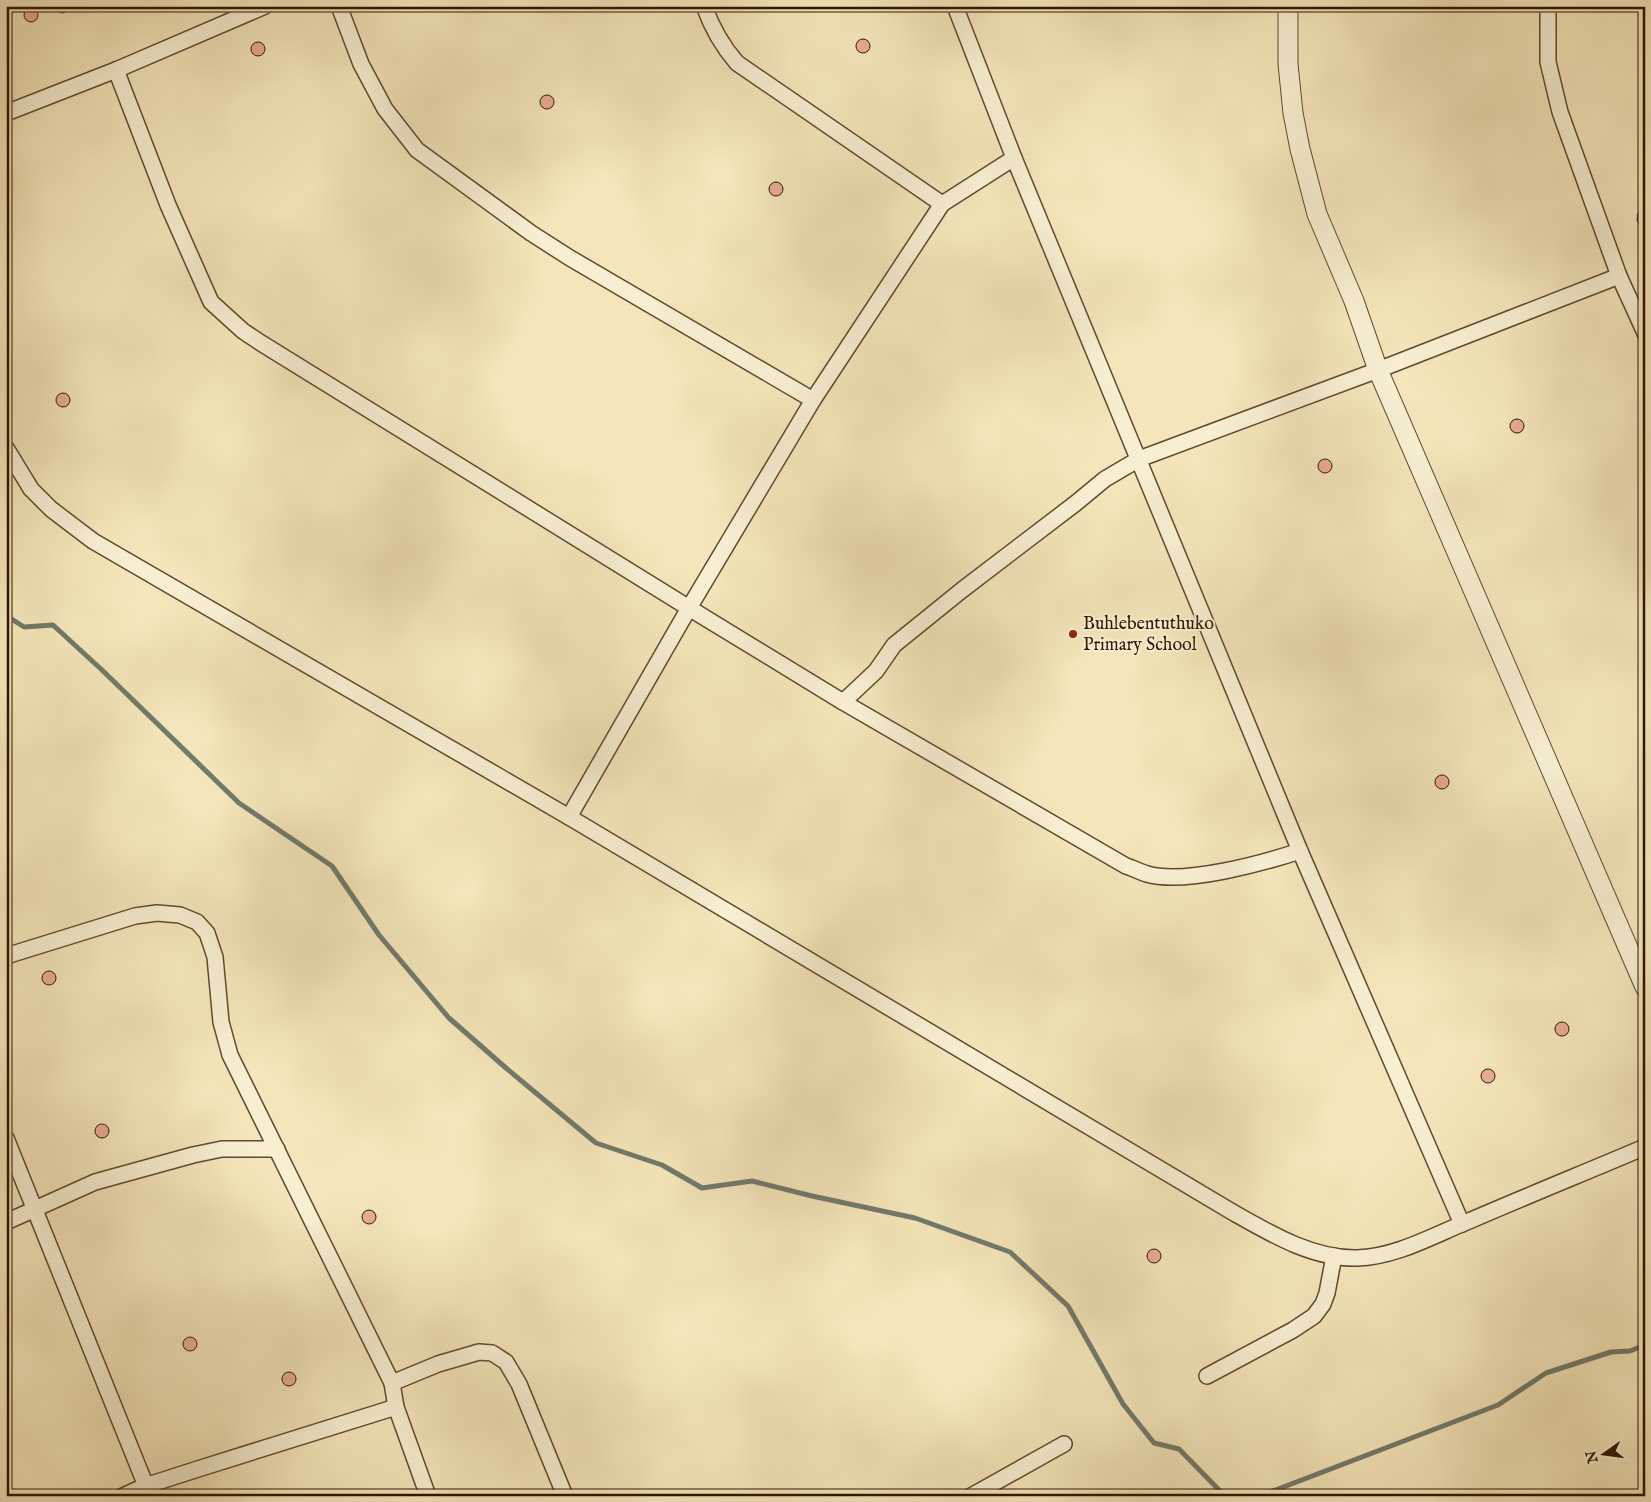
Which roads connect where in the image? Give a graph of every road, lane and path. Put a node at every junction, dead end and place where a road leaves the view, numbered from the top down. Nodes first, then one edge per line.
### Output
1 (265, 6) edge
2 (339, 6) edge
3 (704, 6) edge
4 (955, 6) edge
5 (1288, 6) edge
6 (1548, 6) edge
7 (116, 70) junction
8 (6, 113) edge
9 (1014, 158) junction
10 (942, 204) junction
11 (1619, 276) junction
12 (1645, 333) edge
13 (1378, 370) junction
14 (813, 400) junction
15 (6, 448) edge
16 (1140, 459) junction
17 (689, 608) junction
18 (843, 702) junction
19 (569, 817) junction
20 (1300, 851) junction
21 (6, 956) edge
22 (1645, 987) edge
23 (6, 1138) edge
24 (1645, 1147) edge
25 (277, 1149) junction
26 (34, 1208) junction
27 (6, 1222) edge
28 (1462, 1224) junction
29 (1334, 1256) junction
30 (1207, 1376) dead end
31 (392, 1383) junction
32 (396, 1407) junction
33 (1064, 1444) dead end
34 (148, 1491) edge
35 (123, 1496) edge
36 (428, 1496) edge
37 (565, 1496) edge
38 (971, 1496) edge

1 - 7 street
2 - 14 street
3 - 10 street
4 - 9 street
5 - 13 street
6 - 11 street
7 - 8 street
7 - 17 street
9 - 10 street
9 - 16 street
10 - 14 street
11 - 12 street
11 - 13 street
13 - 16 street
13 - 22 street
14 - 17 street
15 - 19 street
16 - 18 street
16 - 20 street
17 - 18 street
17 - 19 street
18 - 20 street
19 - 29 street
20 - 28 street
21 - 25 street
23 - 26 street
24 - 28 street
25 - 26 street
25 - 31 street
26 - 27 street
26 - 34 street
28 - 29 street
29 - 30 street
31 - 32 street
31 - 37 street
32 - 34 street
32 - 36 street
33 - 38 street
34 - 35 street

